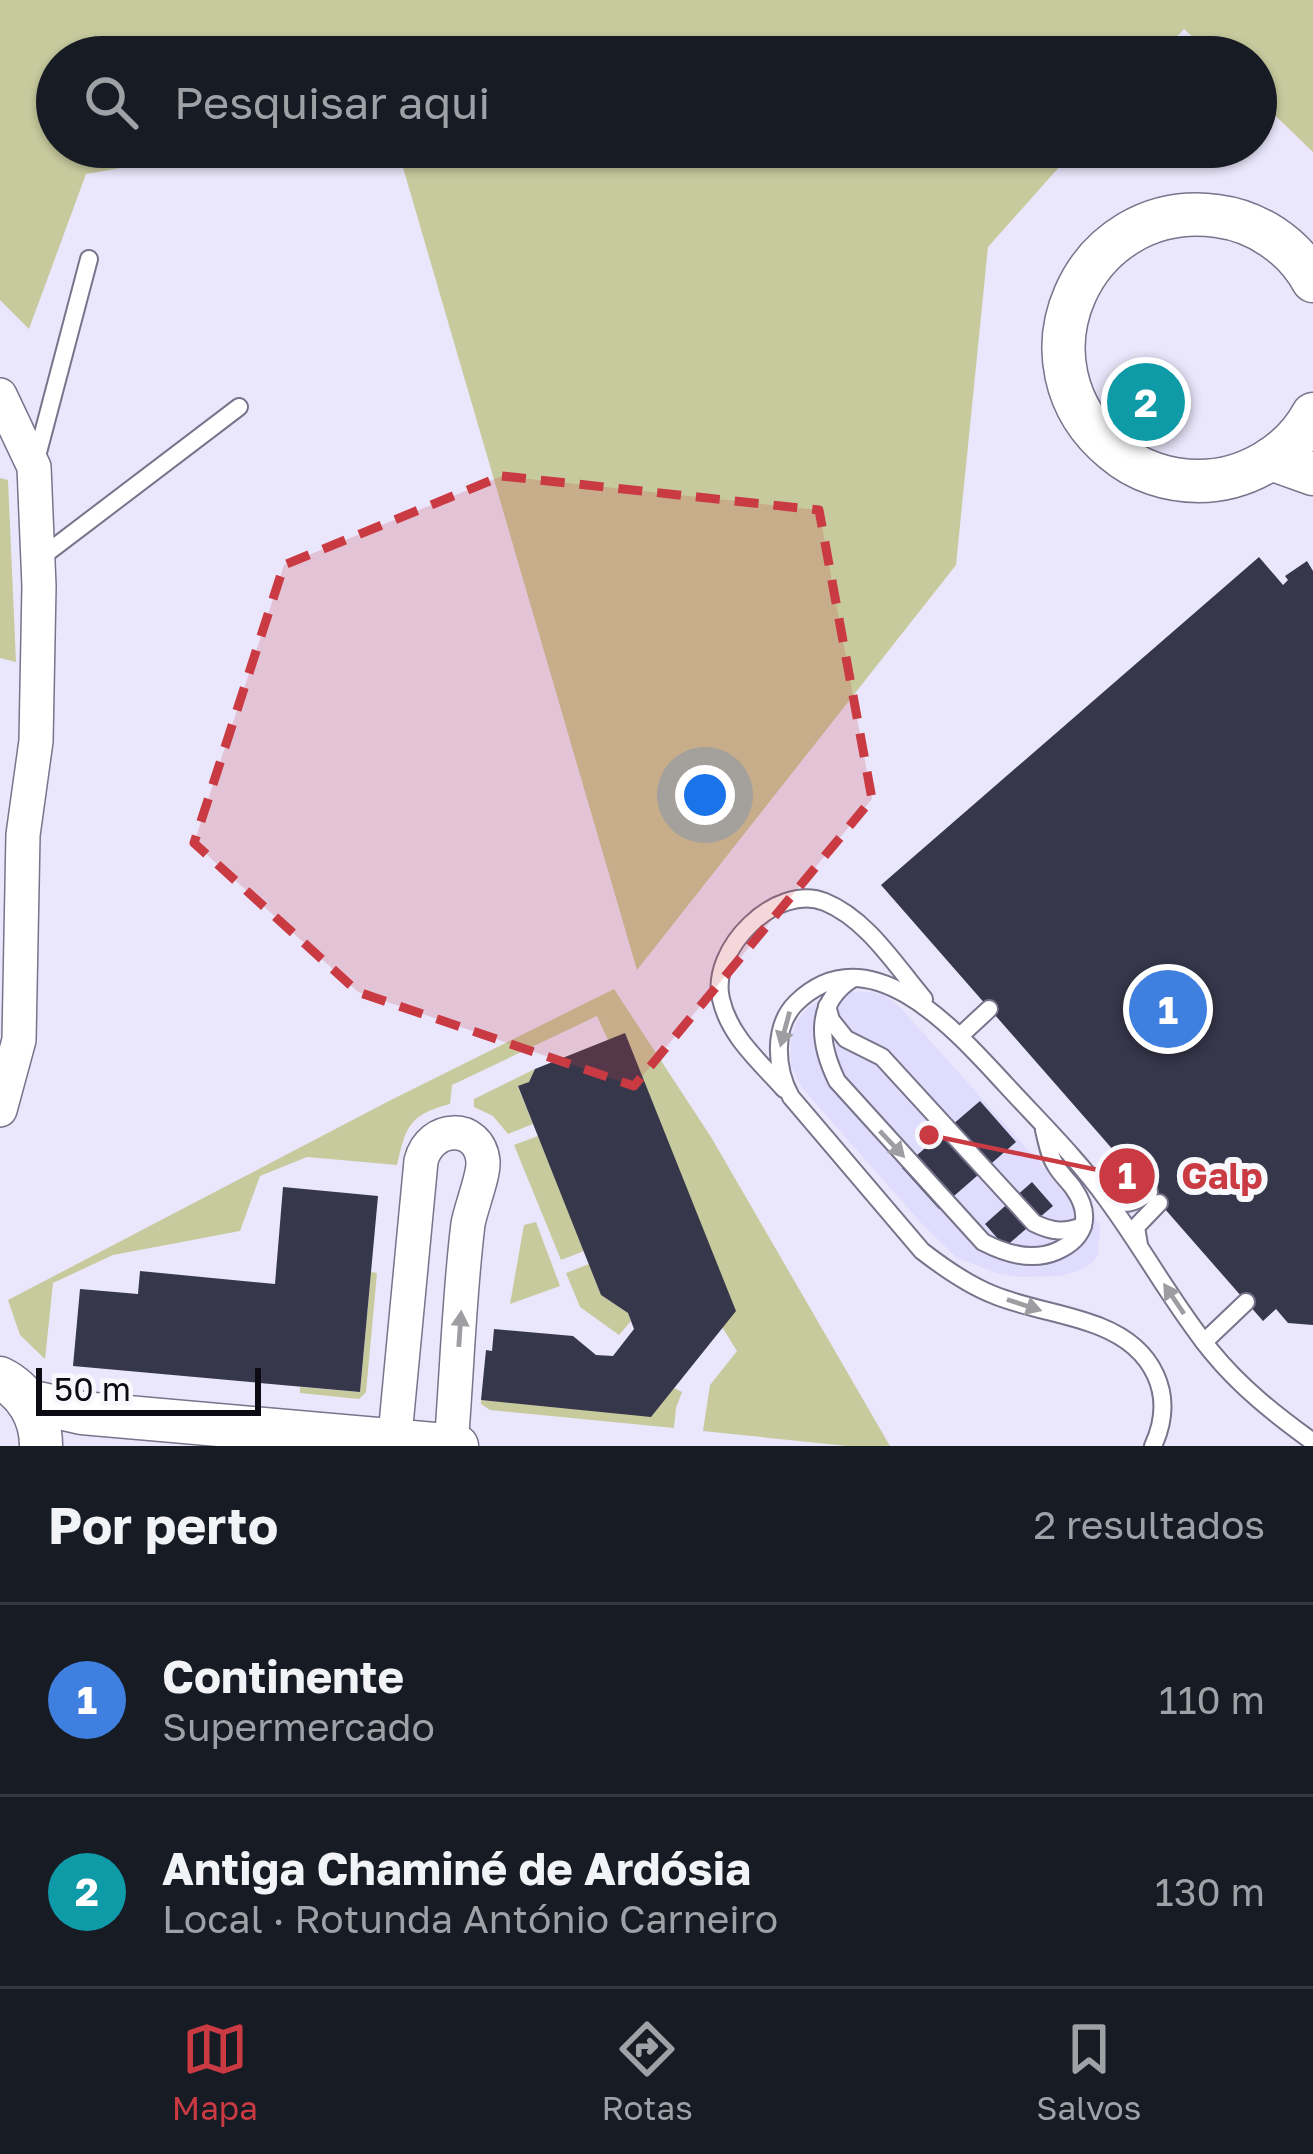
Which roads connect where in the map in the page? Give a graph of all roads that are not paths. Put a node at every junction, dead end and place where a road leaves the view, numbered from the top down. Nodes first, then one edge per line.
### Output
1 (88, 259) dead end
2 (1313, 281) edge
3 (0, 395) edge
4 (239, 407) dead end
5 (1313, 414) edge
6 (1271, 459) junction
7 (34, 467) junction
8 (1313, 474) edge
9 (38, 560) junction
10 (853, 979) junction
11 (827, 1005) junction
12 (989, 1009) dead end
13 (936, 1013) junction
14 (961, 1036) junction
15 (790, 1097) junction
16 (0, 1110) edge
17 (1042, 1124) junction
18 (1106, 1198) junction
19 (1083, 1226) junction
20 (1139, 1246) junction
21 (1246, 1302) dead end
22 (1204, 1342) junction
23 (14, 1389) edge
24 (1313, 1442) edge
25 (394, 1443) edge
26 (41, 1446) edge
27 (112, 1446) edge
28 (224, 1446) edge
29 (453, 1446) edge
30 (1154, 1446) edge

1 - 7 lane
2 - 6 street
3 - 7 street
4 - 9 lane
5 - 6 street
6 - 8 street
7 - 9 street
9 - 16 street
10 - 11 lane
10 - 13 lane
10 -> 15 lane
11 - 19 lane
11 -> 19 lane
12 - 14 lane
13 - 14 lane
13 - 15 lane
14 - 17 lane
15 -> 30 lane
17 - 18 lane
17 - 19 lane
18 - 20 lane
18 - 20 lane
22 -> 20 lane
21 - 22 lane
22 - 24 lane
23 - 25 street
23 - 26 street
25 - 29 street
29 -> 25 street
27 - 28 street

